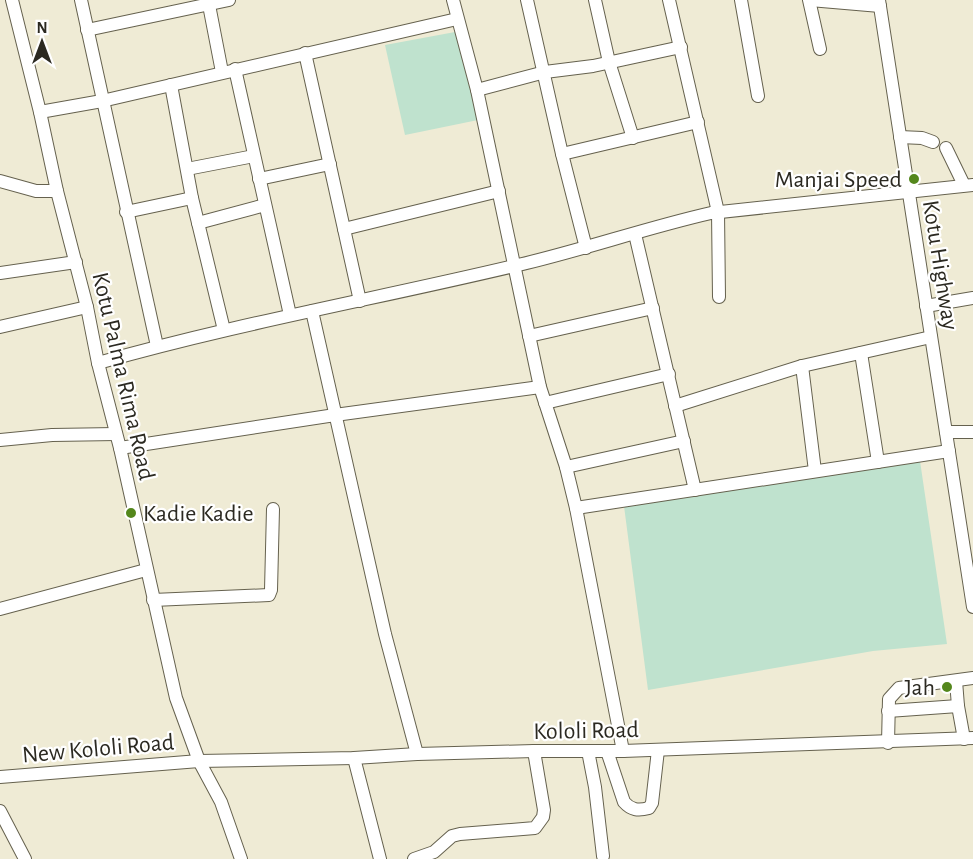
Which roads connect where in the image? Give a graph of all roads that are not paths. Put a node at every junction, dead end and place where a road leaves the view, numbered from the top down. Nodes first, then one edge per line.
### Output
1 (12, 0) edge
2 (81, 0) edge
3 (229, 0) edge
4 (453, 0) edge
5 (527, 0) edge
6 (595, 0) edge
7 (669, 0) edge
8 (741, 0) edge
9 (810, 0) edge
10 (879, 3) edge
11 (182, 5) edge
12 (209, 5) junction
13 (457, 19) junction
14 (87, 30) junction
15 (681, 47) junction
16 (820, 49) dead end
17 (305, 53) junction
18 (609, 62) junction
19 (228, 71) junction
20 (545, 72) junction
21 (171, 85) junction
22 (477, 90) junction
23 (758, 96) dead end
24 (102, 101) junction
25 (40, 112) junction
26 (698, 122) junction
27 (900, 137) junction
28 (633, 138) junction
29 (933, 142) dead end
30 (945, 148) dead end
31 (562, 154) junction
32 (254, 156) junction
33 (330, 164) junction
34 (187, 169) junction
35 (260, 179) junction
36 (0, 181) edge
37 (969, 185) edge
38 (908, 190) junction
39 (57, 192) junction
40 (499, 192) junction
41 (192, 198) junction
42 (265, 205) junction
43 (126, 212) junction
44 (718, 212) junction
45 (198, 223) junction
46 (344, 229) junction
47 (635, 234) junction
48 (586, 249) junction
49 (76, 262) junction
50 (514, 266) junction
51 (0, 273) edge
52 (719, 297) dead end
53 (973, 298) edge
54 (360, 301) junction
55 (926, 306) junction
56 (87, 307) junction
57 (653, 308) junction
58 (312, 311) junction
59 (290, 315) junction
60 (0, 327) edge
61 (224, 330) junction
62 (529, 336) junction
63 (931, 337) junction
64 (157, 346) junction
65 (861, 353) junction
66 (98, 363) junction
67 (802, 366) junction
68 (669, 374) junction
69 (540, 387) junction
70 (545, 403) junction
71 (675, 406) junction
72 (335, 415) junction
73 (946, 432) junction
74 (973, 432) edge
75 (116, 434) junction
76 (0, 440) edge
77 (684, 441) junction
78 (120, 448) junction
79 (950, 451) junction
80 (878, 462) junction
81 (566, 467) junction
82 (815, 471) junction
83 (695, 490) junction
84 (273, 508) dead end
85 (576, 508) junction
86 (146, 570) junction
87 (153, 600) junction
88 (973, 607) edge
89 (0, 609) edge
90 (973, 678) edge
91 (956, 681) junction
92 (958, 706) junction
93 (888, 711) junction
94 (968, 739) edge
95 (888, 743) junction
96 (658, 750) junction
97 (534, 751) junction
98 (588, 751) junction
99 (607, 751) junction
100 (623, 751) junction
101 (417, 754) junction
102 (354, 758) junction
103 (199, 761) junction
104 (0, 777) edge
105 (0, 811) edge
106 (603, 856) dead end
107 (25, 859) edge
108 (241, 859) edge
109 (381, 859) edge
110 (414, 859) edge

1 - 25 street, Kotu Palma Rima Road
2 - 14 street
3 - 12 street
4 - 13 street
5 - 20 street
6 - 18 street
7 - 15 street
8 - 23 street
9 - 10 street
9 - 16 street
10 - 27 street, Kotu Highway
11 - 12 street
11 - 14 street
12 - 19 street
13 - 17 street
13 - 22 street
14 - 24 street
15 - 18 street
15 - 26 street
17 - 19 street
17 - 33 street
18 - 20 street
18 - 28 street
19 - 21 street
19 - 32 street
20 - 22 street
20 - 31 street
21 - 24 street
21 - 34 street
22 - 40 street
24 - 25 street
24 - 43 street
25 - 39 street, Kotu Palma Rima Road
26 - 28 street
26 - 44 street
27 - 29 street
27 - 38 street, Kotu Highway
28 - 31 street
30 - 37 street
31 - 48 street
32 - 34 street
32 - 35 street
33 - 35 street
33 - 46 street
34 - 41 street
35 - 42 street
36 - 39 street
37 - 38 street
38 - 44 street
38 - 55 street, Kotu Highway
39 - 49 street, Kotu Palma Rima Road
40 - 46 street
40 - 50 street
41 - 43 street
41 - 45 street
42 - 45 street
42 - 59 street
43 - 64 street
44 - 47 street
44 - 52 street
45 - 61 street
46 - 54 street
47 - 48 street
47 - 57 street
48 - 50 street
49 - 51 street
49 - 56 street, Kotu Palma Rima Road
50 - 54 street
50 - 62 street
53 - 55 street
54 - 58 street
55 - 63 street, Kotu Highway
56 - 60 street
56 - 66 street, Kotu Palma Rima Road
57 - 62 street
57 - 68 street
58 - 59 street
58 - 72 street
59 - 61 street
61 - 64 street
62 - 69 street
63 - 65 street
63 - 73 street, Kotu Highway
64 - 66 street
65 - 67 street
65 - 80 street
66 - 75 street, Kotu Palma Rima Road
67 - 71 street
67 - 82 street
68 - 70 street
68 - 71 street
69 - 70 street
69 - 72 street
70 - 81 street
71 - 77 street
72 - 78 street
72 - 101 street
73 - 74 street
73 - 79 street, Kotu Highway
75 - 76 street
75 - 78 street, Kotu Palma Rima Road
77 - 81 street
77 - 83 street
78 - 86 street, Kotu Palma Rima Road
79 - 80 street
79 - 88 street, Kotu Highway
80 - 82 street
81 - 85 street
82 - 83 street
83 - 85 street
84 - 87 street
85 - 100 street
86 - 87 street, Kotu Palma Rima Road
86 - 89 street
87 - 103 street, Kotu Palma Rima Road
90 - 91 street
91 - 92 street
91 - 93 street
92 - 93 street
92 - 94 street
93 - 95 street
94 - 95 street, Kololi Road
95 - 96 street, Kololi Road
96 - 99 street
96 - 100 street, Kololi Road
97 - 98 street, Kololi Road
97 - 101 street, Kololi Road
97 - 110 street
98 - 99 street, Kololi Road
98 - 106 street
99 - 100 street, Kololi Road
101 - 102 street, Kololi Road
102 - 103 street, Kololi Road
102 - 109 street
103 - 104 street, New Kololi Road
103 - 108 street, Kotu Palma Rima Road
105 - 107 street

